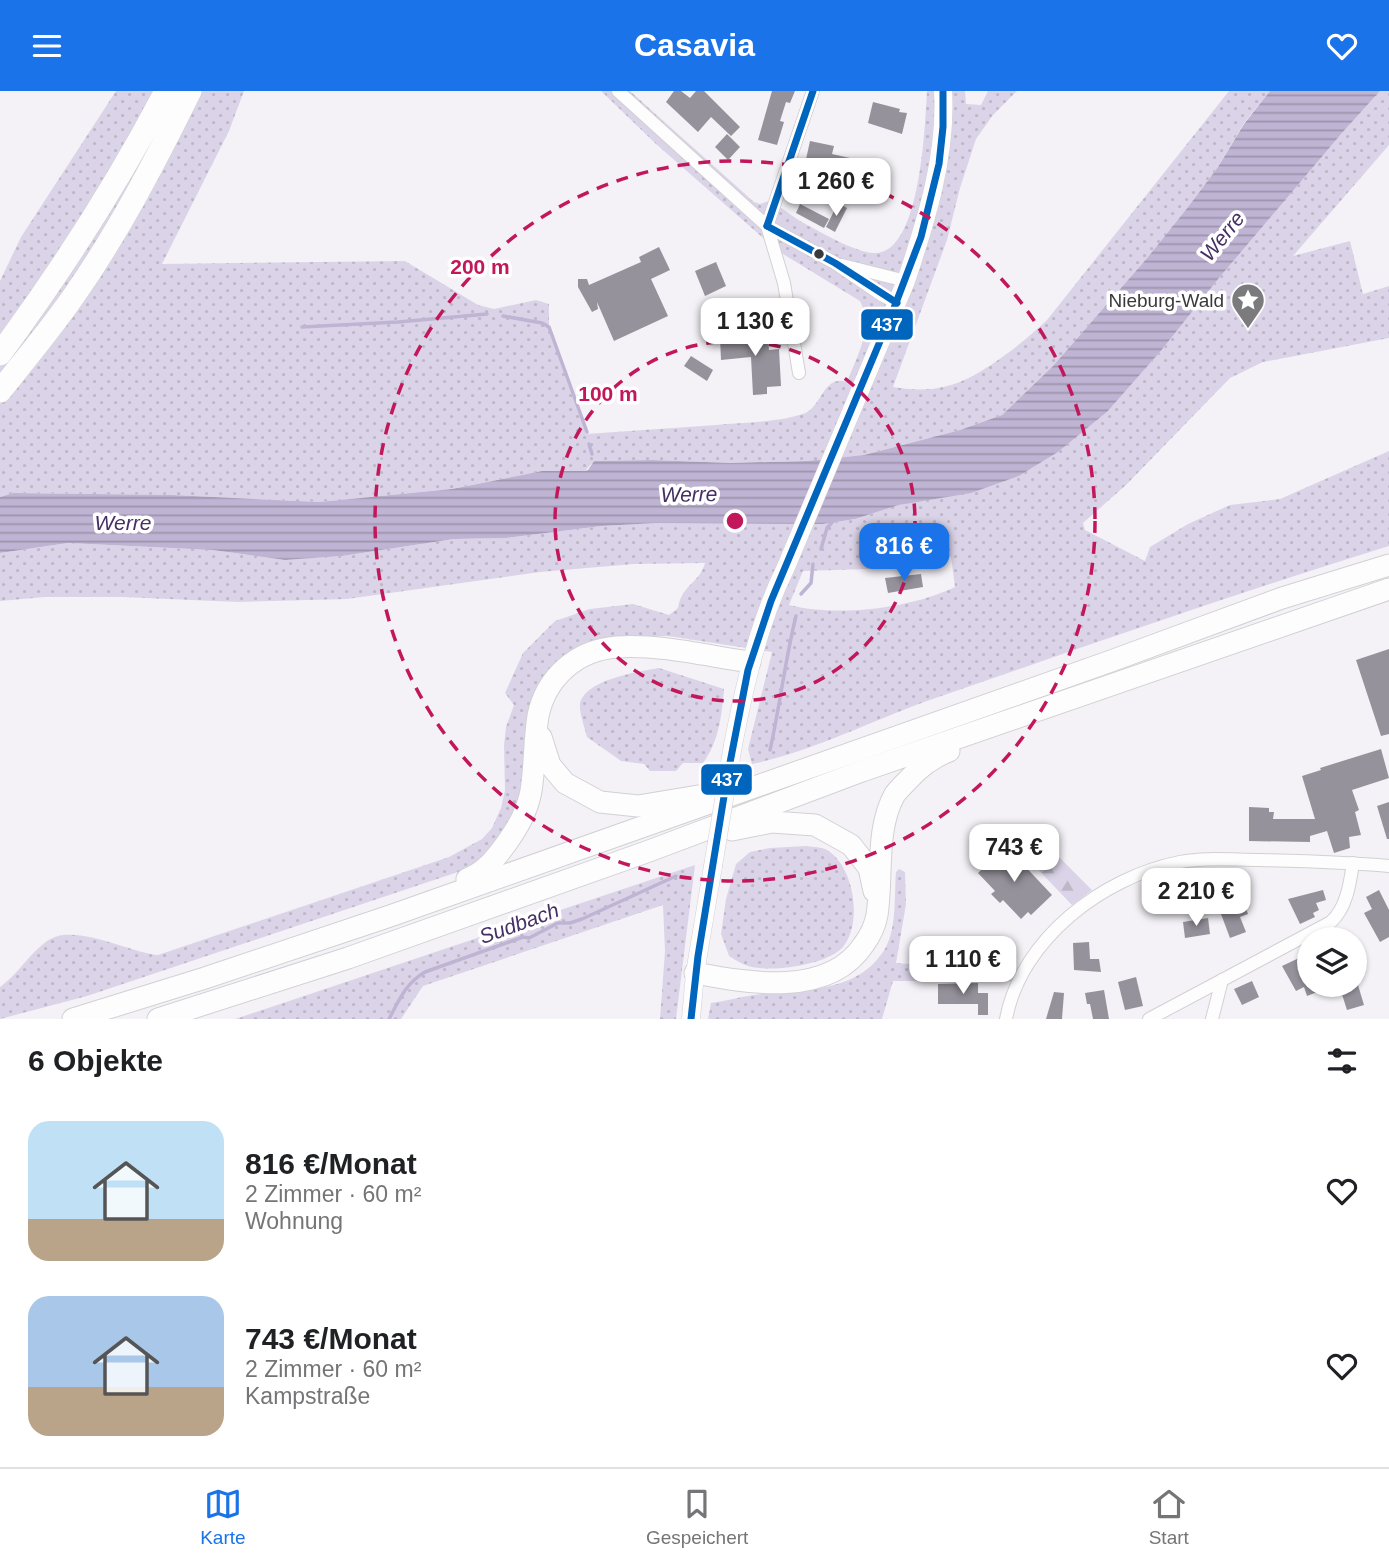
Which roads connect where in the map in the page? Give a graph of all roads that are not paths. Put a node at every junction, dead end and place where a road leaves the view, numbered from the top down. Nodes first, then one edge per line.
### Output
1 (166, 91) edge
2 (190, 91) edge
3 (618, 91) edge
4 (813, 91) edge
5 (943, 91) edge
6 (767, 226) junction
7 (835, 263) junction
8 (906, 281) junction
9 (897, 303) junction
10 (0, 354) edge
11 (799, 373) dead end
12 (0, 391) edge
13 (1389, 565) edge
14 (1389, 589) edge
15 (750, 662) junction
16 (1032, 713) junction
17 (537, 725) junction
18 (755, 786) junction
19 (623, 860) junction
20 (1353, 863) junction
21 (1389, 866) edge
22 (390, 916) junction
23 (877, 918) junction
24 (695, 973) junction
25 (1222, 980) junction
26 (692, 999) junction
27 (73, 1019) edge
28 (158, 1019) edge
29 (685, 1019) edge
30 (691, 1019) edge
31 (1006, 1019) edge
32 (1149, 1019) edge
33 (1212, 1019) edge

1 - 10 highway
2 - 12 highway
3 - 6 street
4 - 6 street
5 - 8 main road
6 - 7 street
6 - 11 street
7 - 8 street
7 - 9 street
8 - 9 main road
9 - 15 main road
13 - 18 highway
14 - 16 highway
15 - 17 highway
15 - 24 main road, bridge
16 - 19 highway
16 - 23 highway
17 - 18 highway
17 - 22 highway
18 - 22 highway
19 - 23 highway
19 - 28 highway
20 - 21 street
20 - 25 street
20 - 31 street
22 - 27 highway
23 - 24 highway
24 - 26 main road
25 - 32 street
25 - 33 street
26 - 29 main road
26 - 30 main road

